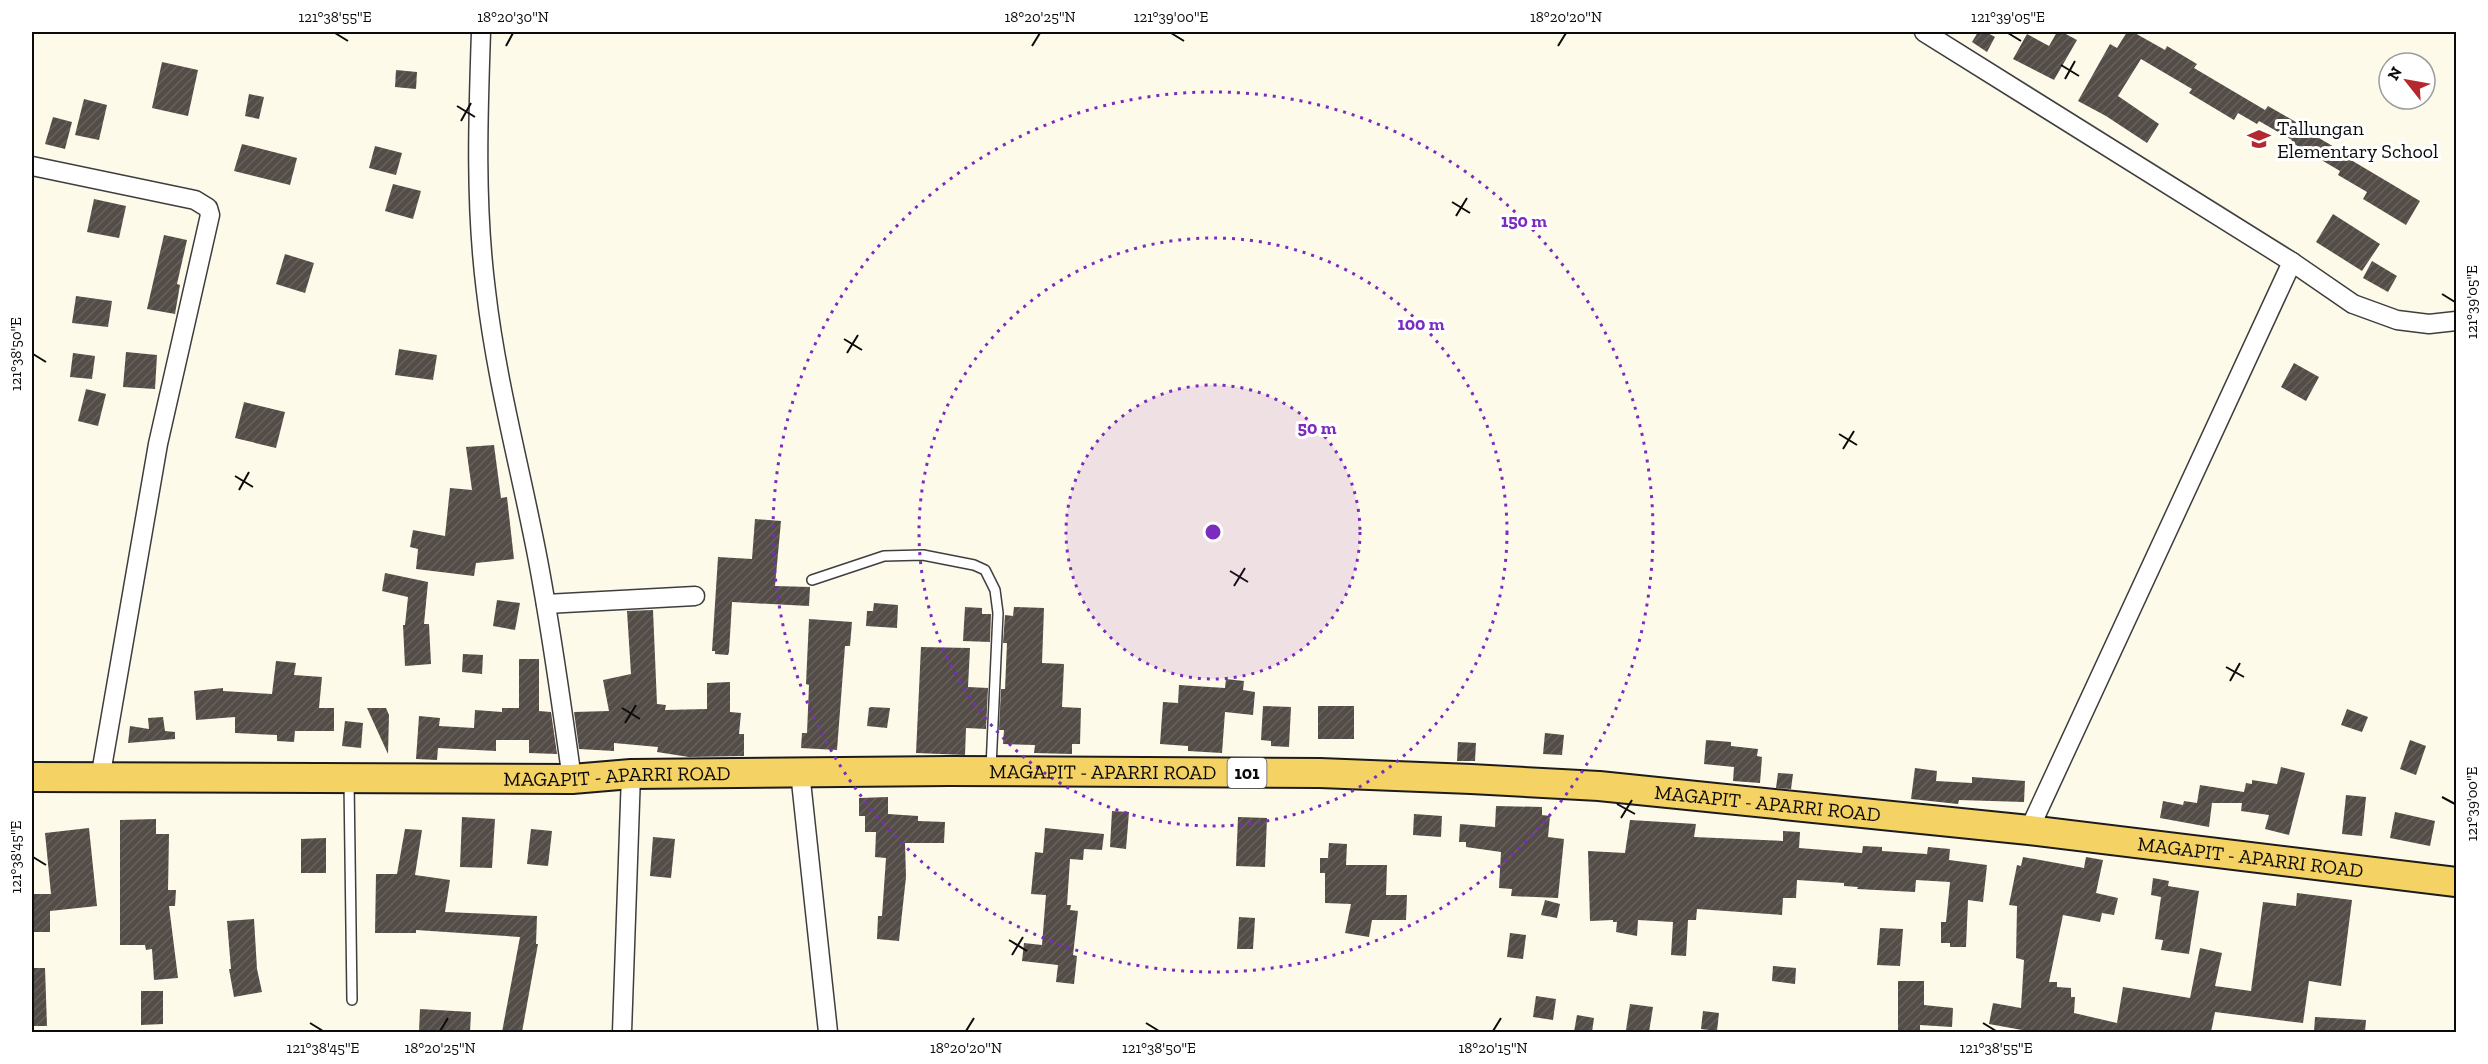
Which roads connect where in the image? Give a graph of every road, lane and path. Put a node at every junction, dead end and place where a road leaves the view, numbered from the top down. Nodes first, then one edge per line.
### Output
1 (481, 32) edge
2 (1924, 32) edge
3 (32, 166) edge
4 (2292, 262) junction
5 (2457, 321) edge
6 (812, 580) dead end
7 (695, 596) dead end
8 (546, 604) junction
9 (990, 771) junction
10 (800, 772) junction
11 (631, 774) junction
12 (32, 777) edge
13 (100, 779) junction
14 (349, 779) junction
15 (572, 779) junction
16 (2029, 830) junction
17 (2457, 882) edge
18 (352, 1000) dead end
19 (622, 1032) edge
20 (828, 1032) edge

1 - 8 street
2 - 4 street
3 - 13 street
4 - 5 street
4 - 16 street
6 - 9 lane
7 - 8 street
8 - 15 street
9 - 10 main road, MAGAPIT - APARRI ROAD / 101
9 - 16 main road, MAGAPIT - APARRI ROAD / 101
10 - 11 main road, MAGAPIT - APARRI ROAD / 101
10 - 20 street
11 - 15 main road, MAGAPIT - APARRI ROAD / 101
11 - 19 street
12 - 13 main road, MAGAPIT - APARRI ROAD / 101
13 - 14 main road, MAGAPIT - APARRI ROAD / 101
14 - 15 main road, MAGAPIT - APARRI ROAD / 101
14 - 18 lane
16 - 17 main road, MAGAPIT - APARRI ROAD / 101

